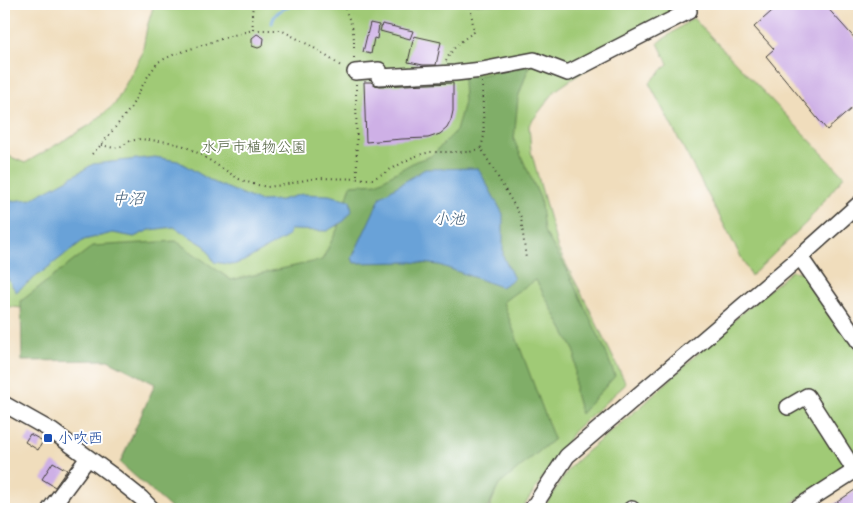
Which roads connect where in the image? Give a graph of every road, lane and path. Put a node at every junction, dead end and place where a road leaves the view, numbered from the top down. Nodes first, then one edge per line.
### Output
1 (253, 4) edge
2 (343, 4) edge
3 (470, 4) edge
4 (685, 4) edge
5 (253, 30) junction
6 (482, 70) junction
7 (441, 74) junction
8 (352, 77) junction
9 (101, 145) junction
10 (482, 148) junction
11 (92, 154) dead end
12 (357, 179) junction
13 (859, 204) edge
14 (800, 257) junction
15 (526, 259) dead end
16 (859, 342) edge
17 (4, 404) edge
18 (788, 406) dead end
19 (88, 458) junction
20 (857, 470) edge
21 (50, 509) edge
22 (152, 509) edge
23 (532, 509) edge
24 (795, 509) edge

1 - 5 path
2 - 8 path
3 - 7 path
4 - 6 street
5 - 8 path
5 - 9 path
6 - 7 street
6 - 10 path
7 - 8 street
8 - 12 path
9 - 11 path
9 - 12 path
10 - 12 path
10 - 15 path
13 - 14 street
14 - 16 street
14 - 23 street
17 - 19 street
18 - 20 street
19 - 21 street
19 - 22 street
20 - 24 street

